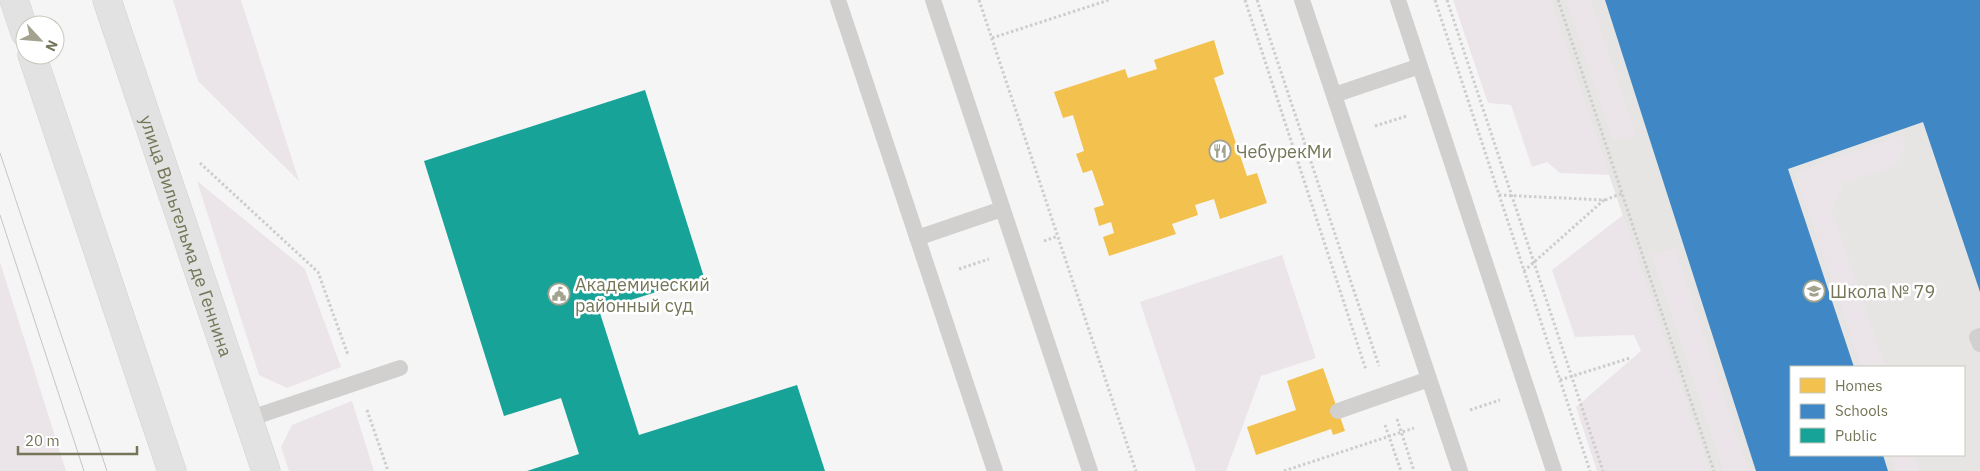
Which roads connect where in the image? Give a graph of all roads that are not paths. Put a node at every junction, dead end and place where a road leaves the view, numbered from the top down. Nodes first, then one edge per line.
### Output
1 (106, 0) edge
2 (838, 0) edge
3 (933, 0) edge
4 (1302, 0) edge
5 (1398, 0) edge
6 (35, 65) edge
7 (1420, 66) junction
8 (1334, 95) junction
9 (1002, 209) junction
10 (917, 238) junction
11 (1980, 336) edge
12 (1980, 344) edge
13 (400, 368) dead end
14 (1429, 379) junction
15 (1338, 411) dead end
16 (248, 419) junction
17 (172, 471) edge
18 (266, 471) edge
19 (995, 471) edge
20 (1090, 471) edge
21 (1460, 471) edge
22 (1554, 471) edge

1 - 16 street, улица Вильгельма де Геннина
2 - 10 lane
3 - 9 lane
4 - 8 lane
5 - 7 lane
6 - 17 street
7 - 8 lane
7 - 22 lane
8 - 14 lane
9 - 10 lane
9 - 20 lane
10 - 19 lane
11 - 12 lane
13 - 16 lane
14 - 15 lane
14 - 21 lane
16 - 18 street, улица Вильгельма де Геннина

